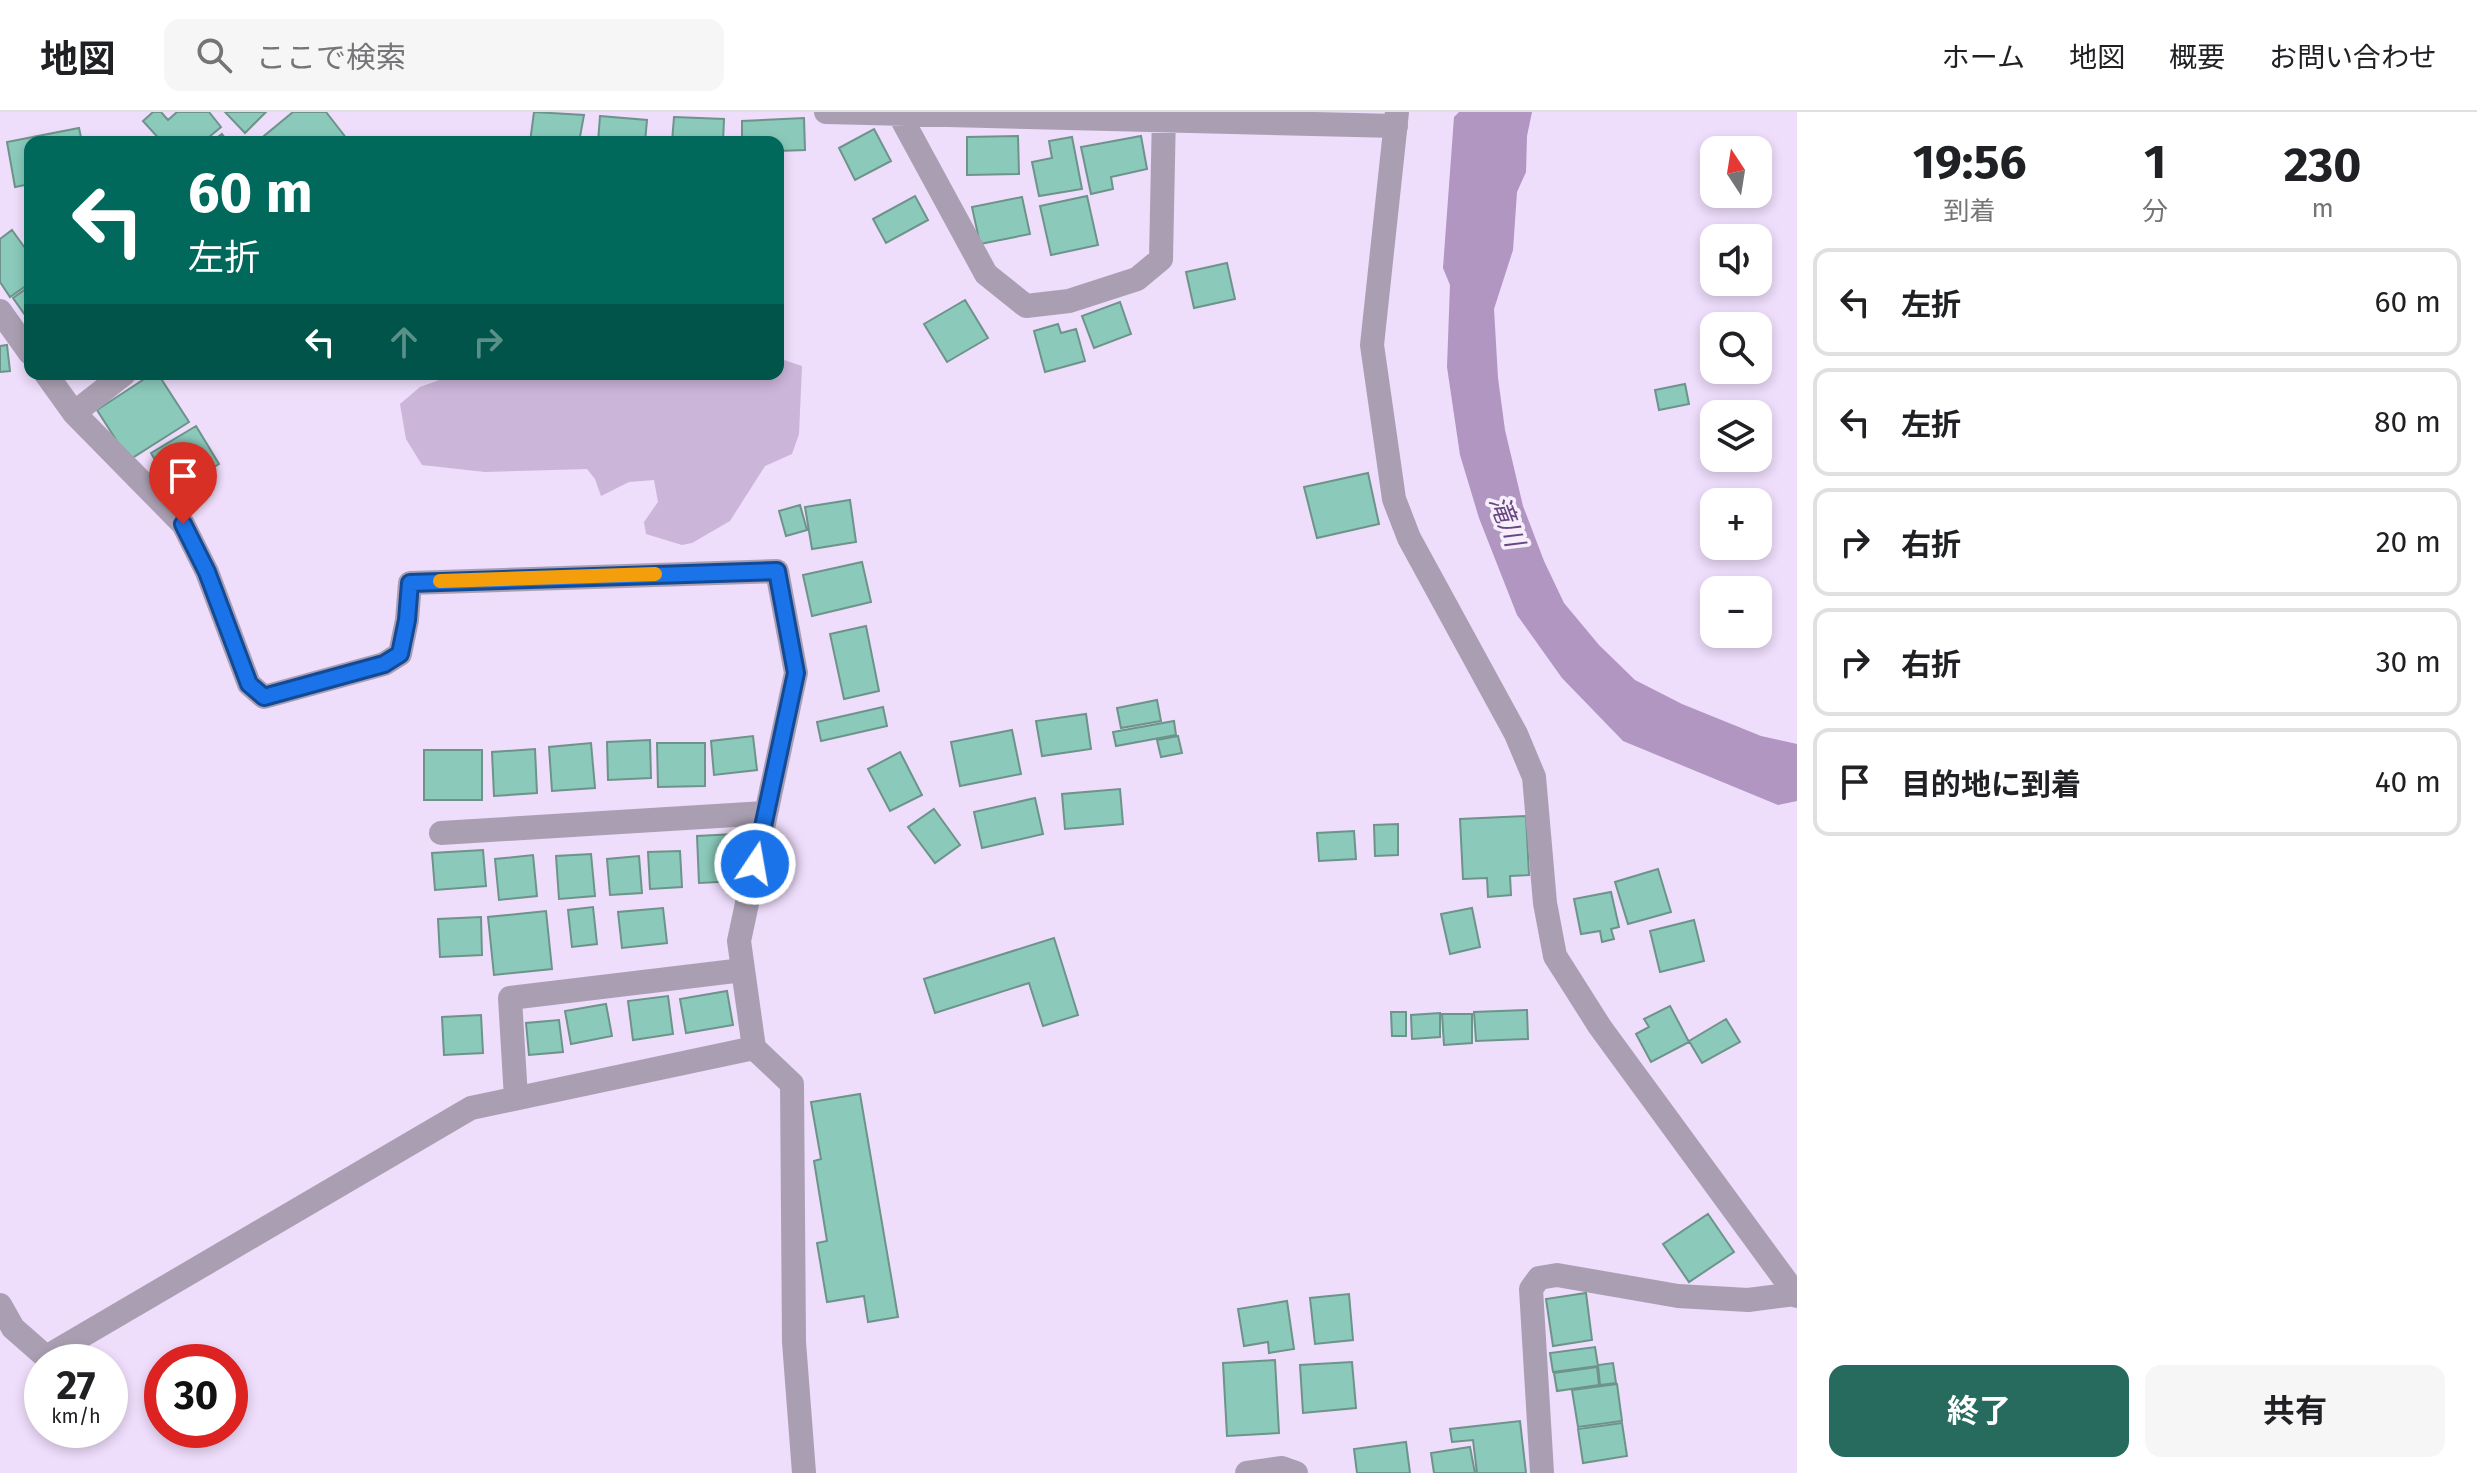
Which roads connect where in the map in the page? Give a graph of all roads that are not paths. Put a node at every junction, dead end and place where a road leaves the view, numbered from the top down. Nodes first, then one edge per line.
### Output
1 (826, 112) edge
2 (898, 113) edge
3 (1164, 116) edge
4 (1397, 119) edge
5 (0, 311) edge
6 (24, 345) edge
7 (50, 380) edge
8 (116, 380) edge
9 (74, 413) junction
10 (766, 813) junction
11 (441, 833) dead end
12 (743, 970) junction
13 (754, 1048) junction
14 (516, 1098) junction
15 (1796, 1295) edge
16 (0, 1305) edge
17 (804, 1473) edge
18 (1247, 1473) edge
19 (1296, 1473) edge
20 (1542, 1473) edge

1 - 2 street
2 - 3 street
2 - 3 street
3 - 4 street
4 - 15 street
5 - 6 street
7 - 9 street
8 - 9 street
9 - 10 street
10 - 11 street
10 - 12 street
12 - 13 street
12 - 14 street
13 - 14 street
13 - 17 street
14 - 16 street
15 - 20 street
18 - 19 street

